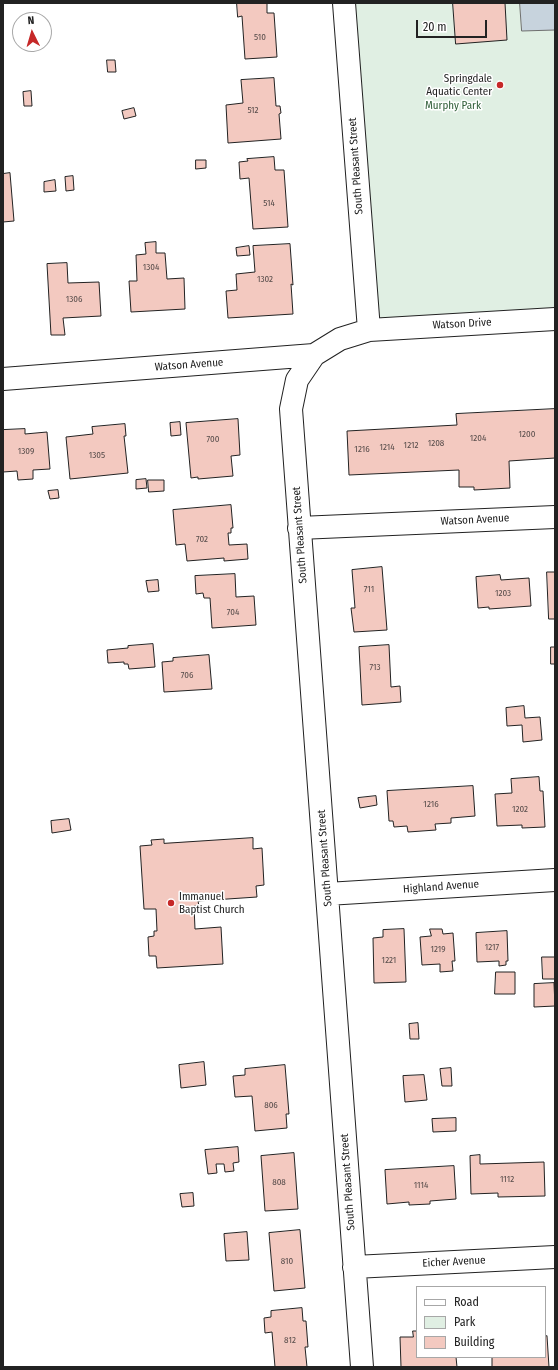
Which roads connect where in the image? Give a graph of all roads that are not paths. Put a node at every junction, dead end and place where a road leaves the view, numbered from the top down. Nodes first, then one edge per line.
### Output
1 (344, 3) edge
2 (555, 319) edge
3 (369, 330) junction
4 (314, 355) junction
5 (3, 379) edge
6 (555, 517) edge
7 (299, 528) junction
8 (555, 880) edge
9 (328, 894) junction
10 (555, 1257) edge
11 (354, 1267) junction
12 (362, 1367) edge

1 - 3 street, South Pleasant Street
2 - 3 street, Watson Drive
3 - 4 street, Watson Avenue
4 - 5 street, Watson Avenue
4 - 7 street, South Pleasant Street
6 - 7 street, Watson Avenue
7 - 9 street, South Pleasant Street
8 - 9 street, Highland Avenue
9 - 11 street, South Pleasant Street
10 - 11 street, Eicher Avenue
11 - 12 street, South Pleasant Street

